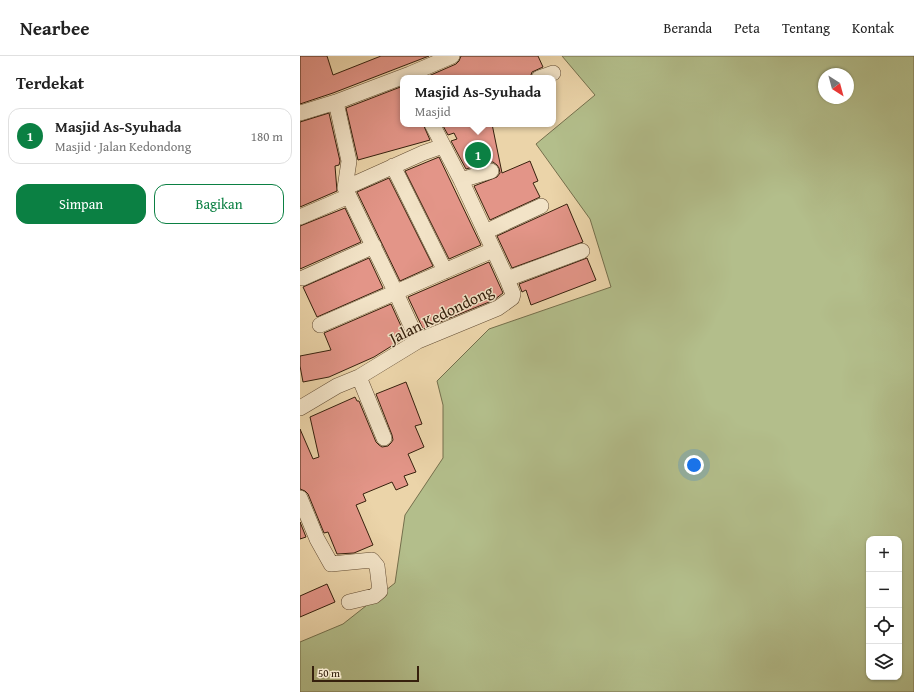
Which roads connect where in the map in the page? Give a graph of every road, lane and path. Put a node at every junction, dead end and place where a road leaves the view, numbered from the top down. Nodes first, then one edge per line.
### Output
1 (452, 56) edge
2 (413, 75) edge
3 (400, 80) edge
4 (336, 102) junction
5 (300, 113) edge
6 (434, 127) edge
7 (443, 146) junction
8 (393, 166) junction
9 (491, 171) dead end
10 (461, 180) junction
11 (347, 192) junction
12 (541, 206) dead end
13 (300, 217) edge
14 (485, 232) junction
15 (374, 246) junction
16 (493, 250) junction
17 (582, 251) dead end
18 (445, 271) junction
19 (303, 278) dead end
20 (507, 279) junction
21 (396, 293) junction
22 (320, 325) dead end
23 (418, 341) junction
24 (359, 377) junction
25 (300, 408) edge
26 (384, 438) dead end
27 (300, 498) edge
28 (349, 602) dead end

1 - 2 street
3 - 4 street
4 - 5 street
4 - 11 street
6 - 7 street, Jalan Kedondong
7 - 8 street
7 - 10 street, Jalan Kedondong
8 - 11 street
8 - 18 street
9 - 10 street
10 - 14 street, Jalan Kedondong
11 - 13 street
11 - 15 street
12 - 14 street
14 - 16 street, Jalan Kedondong
15 - 19 street
15 - 21 street
16 - 18 street
16 - 20 street, Jalan Kedondong
17 - 20 street
18 - 21 street
20 - 23 street, Jalan Kedondong
21 - 22 street
21 - 23 street
23 - 24 street, Jalan Kedondong
24 - 25 street, Jalan Kedondong
24 - 26 street
27 - 28 street

